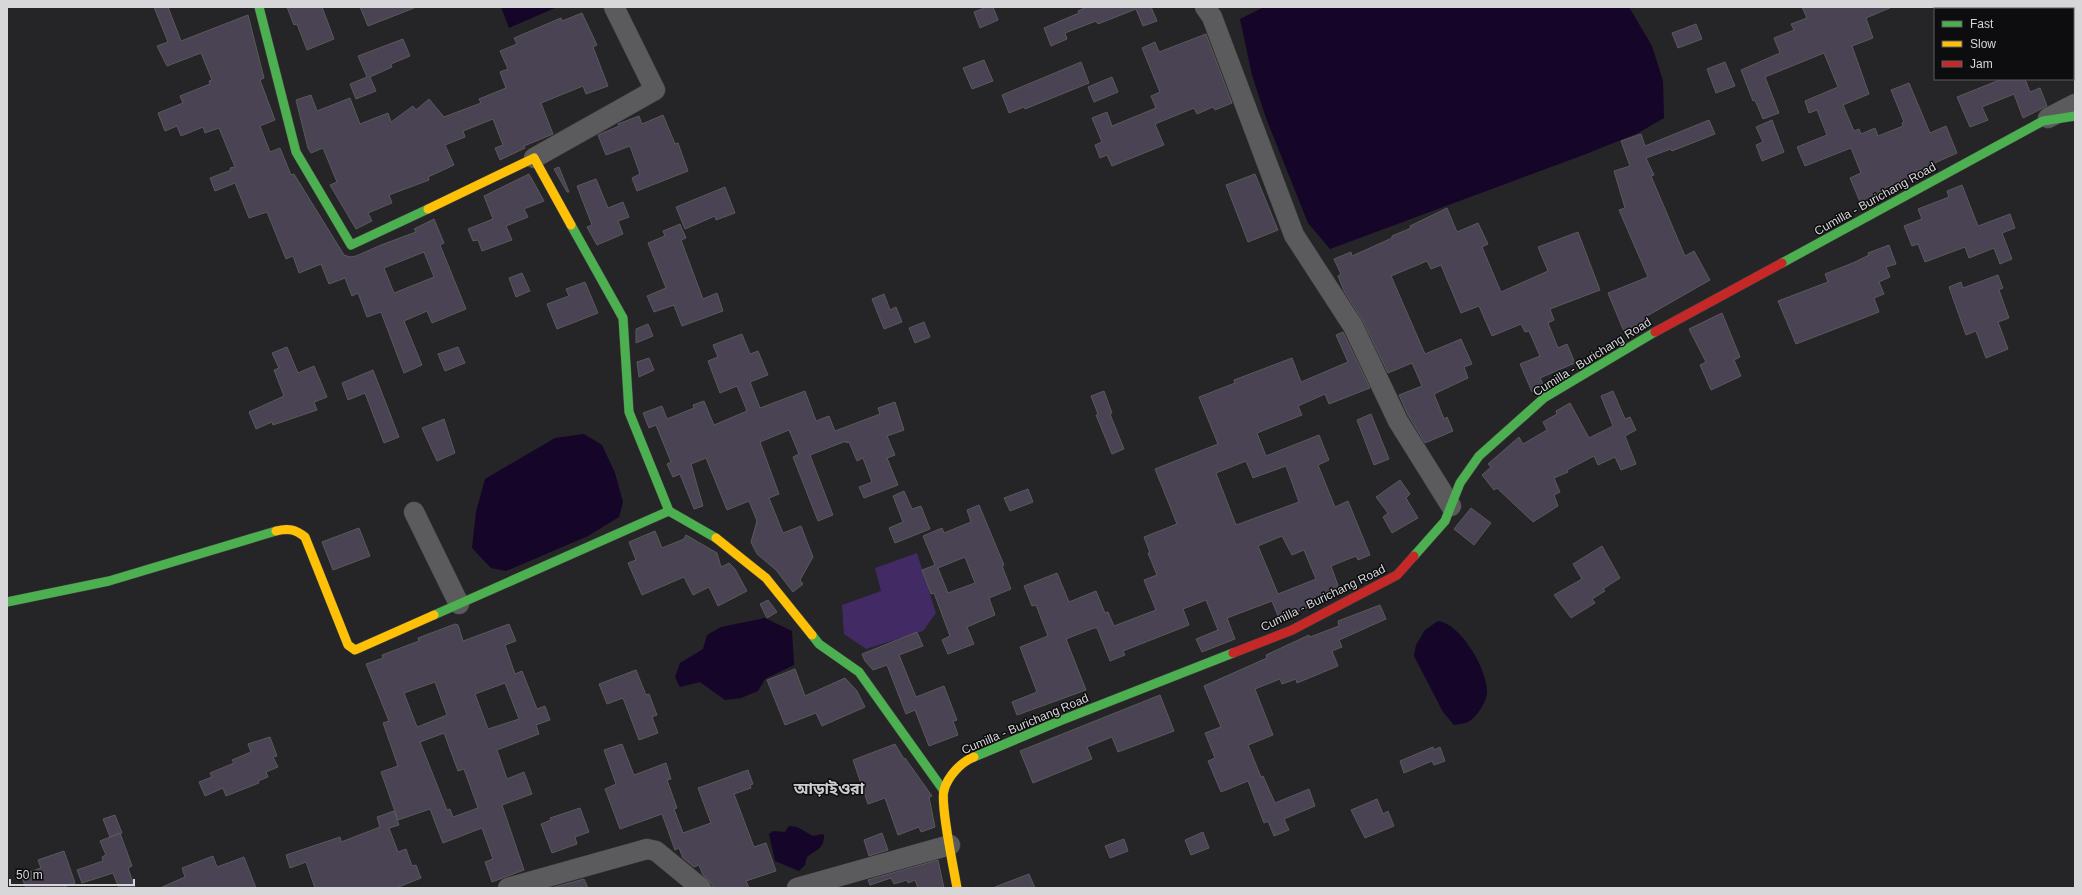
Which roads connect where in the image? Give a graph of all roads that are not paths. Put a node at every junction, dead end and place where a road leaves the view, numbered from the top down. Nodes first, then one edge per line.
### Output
1 (259, 7) edge
2 (614, 7) edge
3 (1205, 7) edge
4 (2075, 104) edge
5 (2075, 116) edge
6 (2043, 121) junction
7 (534, 158) junction
8 (1450, 506) junction
9 (669, 511) junction
10 (414, 512) dead end
11 (7, 602) edge
12 (459, 604) junction
13 (944, 791) junction
14 (950, 845) junction
15 (508, 888) edge
16 (701, 888) edge
17 (797, 888) edge
18 (956, 888) edge

1 - 7 street
2 - 7 street
3 - 8 street
4 - 6 street
5 - 6 street, Cumilla - Burichang Road
6 - 8 street, Cumilla - Burichang Road
7 - 9 street
8 - 13 street, Cumilla - Burichang Road
9 - 12 street
9 - 13 street
10 - 12 street
11 - 12 street
13 - 14 street
14 - 17 street
14 - 18 street
15 - 16 street

